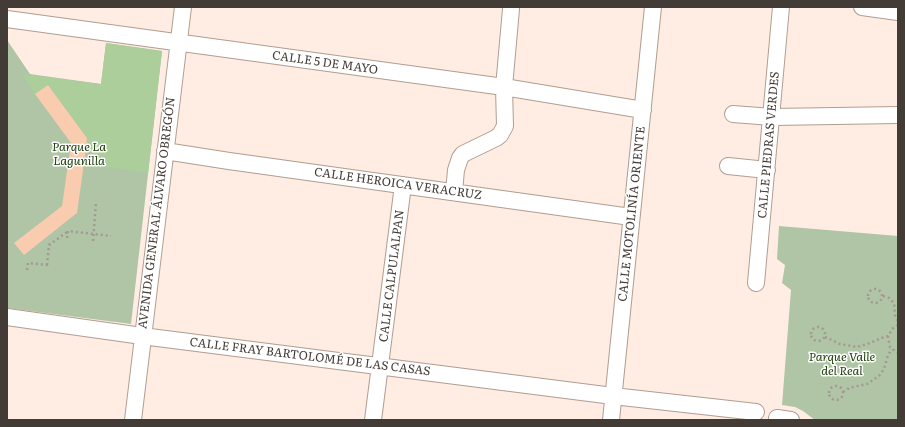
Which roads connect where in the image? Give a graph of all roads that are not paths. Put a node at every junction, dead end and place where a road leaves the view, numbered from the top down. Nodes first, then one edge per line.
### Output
1 (183, 7) edge
2 (653, 7) edge
3 (781, 7) edge
4 (862, 7) edge
5 (511, 9) dead end
6 (898, 12) edge
7 (7, 19) edge
8 (178, 43) junction
9 (504, 87) junction
10 (643, 110) junction
11 (733, 114) dead end
12 (898, 115) edge
13 (772, 117) junction
14 (165, 151) junction
15 (728, 166) dead end
16 (767, 170) junction
17 (403, 185) junction
18 (454, 192) junction
19 (631, 217) junction
20 (756, 283) dead end
21 (7, 317) edge
22 (142, 336) junction
23 (381, 366) junction
24 (613, 396) junction
25 (756, 412) dead end
26 (133, 420) edge
27 (373, 420) edge
28 (611, 420) edge

1 - 8 street, AVENIDA GENERAL ÁLVARO OBREGÓN
2 - 10 street, CALLE MOTOLINÍA ORIENTE
3 - 13 street, CALLE PIEDRAS VERDES
4 - 6 street
5 - 9 street
7 - 8 street, CALLE 5 DE MAYO
8 - 9 street, CALLE 5 DE MAYO
8 - 14 street, AVENIDA GENERAL ÁLVARO OBREGÓN
9 - 10 street, CALLE 5 DE MAYO
9 - 18 street
10 - 19 street, CALLE MOTOLINÍA ORIENTE
11 - 13 street
12 - 13 street
13 - 16 street, CALLE PIEDRAS VERDES
14 - 17 street, CALLE HEROICA VERACRUZ
14 - 22 street, AVENIDA GENERAL ÁLVARO OBREGÓN
15 - 16 street
16 - 20 street, CALLE PIEDRAS VERDES
17 - 18 street, CALLE HEROICA VERACRUZ
17 - 23 street, CALLE CALPULALPAN
18 - 19 street, CALLE HEROICA VERACRUZ
19 - 24 street, CALLE MOTOLINÍA ORIENTE
21 - 22 street, CALLE FRAY BARTOLOMÉ DE LAS CASAS
22 - 23 street, CALLE FRAY BARTOLOMÉ DE LAS CASAS
22 - 26 street, AVENIDA GENERAL ÁLVARO OBREGÓN
23 - 24 street, CALLE FRAY BARTOLOMÉ DE LAS CASAS
23 - 27 street, CALLE CALPULALPAN
24 - 25 street, CALLE FRAY BARTOLOMÉ DE LAS CASAS
24 - 28 street, CALLE MOTOLINÍA ORIENTE

